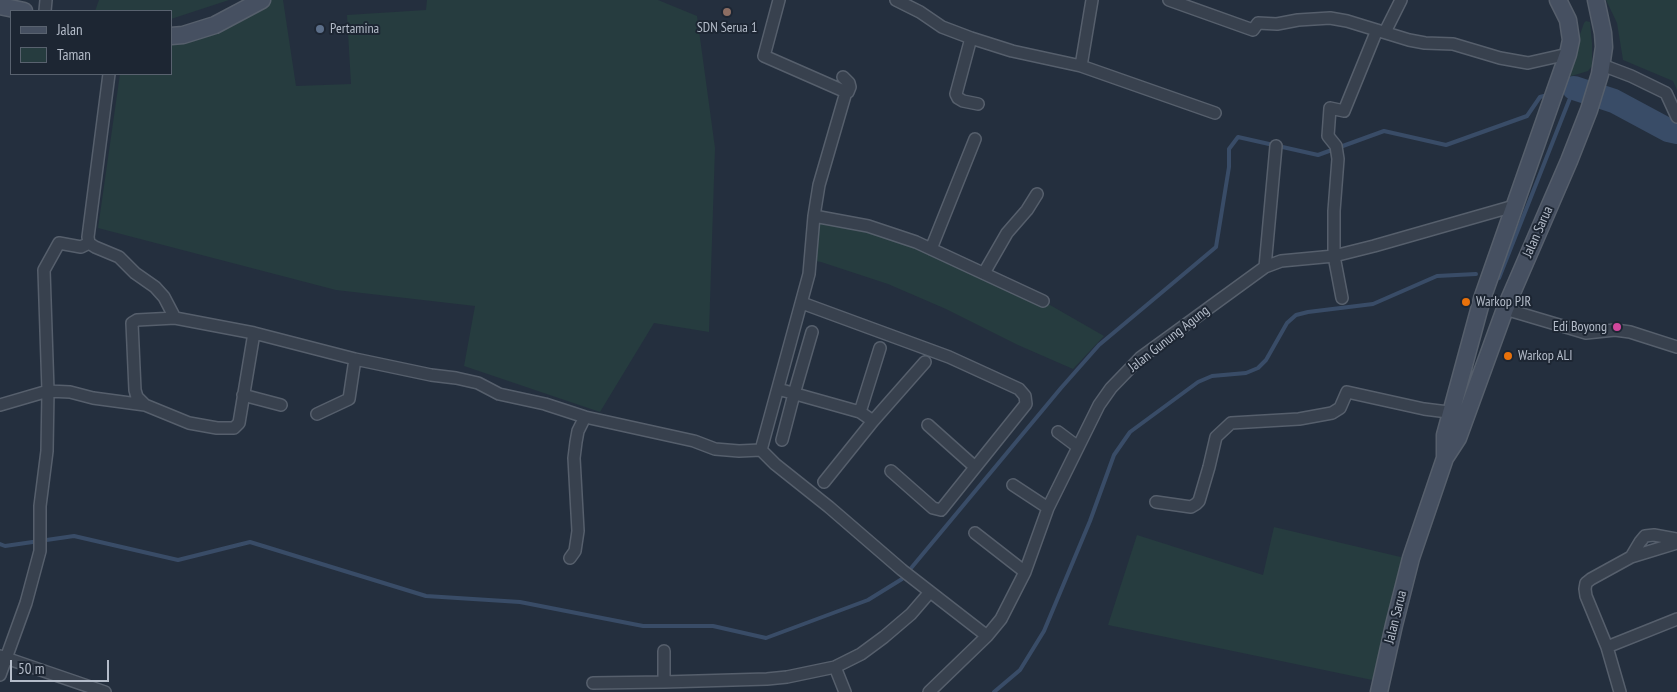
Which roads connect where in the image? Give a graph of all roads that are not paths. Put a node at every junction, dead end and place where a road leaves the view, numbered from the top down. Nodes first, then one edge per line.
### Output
1 (262, 0) edge
2 (779, 0) edge
3 (896, 0) edge
4 (1092, 0) edge
5 (1170, 0) edge
6 (1401, 0) edge
7 (1558, 0) edge
8 (1596, 0) edge
9 (0, 6) edge
10 (19, 10) edge
11 (1381, 31) junction
12 (172, 36) edge
13 (971, 38) junction
14 (1568, 54) junction
15 (1081, 66) junction
16 (1601, 69) junction
17 (110, 75) edge
18 (843, 77) dead end
19 (846, 92) junction
20 (978, 104) dead end
21 (1215, 113) dead end
22 (1677, 118) edge
23 (974, 139) dead end
24 (1276, 146) dead end
25 (1037, 194) dead end
26 (1514, 206) junction
27 (814, 216) junction
28 (89, 243) junction
29 (932, 249) junction
30 (1334, 256) junction
31 (1265, 267) junction
32 (984, 273) junction
33 (1342, 298) dead end
34 (1043, 301) dead end
35 (802, 303) junction
36 (1504, 309) junction
37 (174, 318) junction
38 (812, 332) dead end
39 (254, 333) junction
40 (1677, 346) edge
41 (880, 348) dead end
42 (355, 359) junction
43 (925, 362) dead end
44 (778, 389) junction
45 (48, 391) junction
46 (794, 394) junction
47 (243, 395) junction
48 (0, 405) edge
49 (145, 405) junction
50 (281, 406) dead end
51 (860, 412) junction
52 (1458, 413) junction
53 (317, 414) dead end
54 (585, 417) junction
55 (873, 421) junction
56 (928, 425) dead end
57 (1058, 432) dead end
58 (782, 440) dead end
59 (1078, 447) junction
60 (760, 450) junction
61 (975, 467) junction
62 (891, 471) dead end
63 (824, 482) dead end
64 (1013, 485) dead end
65 (1156, 502) dead end
66 (1048, 508) junction
67 (975, 533) dead end
68 (1677, 539) edge
69 (1677, 543) edge
70 (1631, 557) junction
71 (570, 558) dead end
72 (1025, 572) junction
73 (930, 592) junction
74 (1677, 619) edge
75 (987, 636) junction
76 (1607, 647) junction
77 (664, 651) dead end
78 (3, 657) edge
79 (835, 668) junction
80 (0, 675) edge
81 (664, 682) junction
82 (593, 683) dead end
83 (636, 687) edge
84 (105, 692) edge
85 (845, 692) edge
86 (929, 692) edge
87 (1379, 692) edge
88 (1620, 692) edge

1 - 12 main road
2 - 19 street
3 - 13 street
4 - 15 street
5 - 11 street
6 - 11 street
7 - 14 main road, Jalan Sarua
8 - 16 main road, Jalan Sarua
9 - 10 main road
11 - 14 street
11 - 30 street
13 - 15 street
13 - 20 street
14 - 26 main road, Jalan Sarua
15 - 21 street
16 - 22 street
16 - 36 main road, Jalan Sarua
17 - 28 street
18 - 19 street
19 - 27 street
23 - 29 street
24 - 31 street
25 - 32 street
26 - 30 street, Jalan Gunung Agung
26 - 52 main road, Jalan Sarua
27 - 29 street
27 - 35 street
28 - 37 street
28 - 45 street
29 - 32 street
30 - 31 street, Jalan Gunung Agung
30 - 33 street
31 - 59 street, Jalan Gunung Agung
32 - 34 street
35 - 44 street
35 - 61 street
36 - 40 street
36 - 52 main road, Jalan Sarua
37 - 39 street
37 - 49 street
38 - 46 street
39 - 42 street
39 - 47 street
41 - 51 street
42 - 53 street
42 - 54 street
43 - 55 street
44 - 46 street
44 - 60 street
45 - 48 street
45 - 49 street
45 - 78 street
46 - 51 street
46 - 58 street
47 - 49 street
47 - 50 street
51 - 55 street
52 - 65 street
52 - 87 main road, Jalan Sarua
54 - 60 street
54 - 71 street
55 - 63 street
56 - 61 street
57 - 59 street
59 - 66 street, Jalan Gunung Agung
60 - 73 street
61 - 62 street
64 - 66 street
66 - 72 street, Jalan Gunung Agung
67 - 72 street
68 - 70 street
69 - 70 street
70 - 76 street
72 - 75 street, Jalan Gunung Agung
73 - 75 street
73 - 79 street
74 - 76 street
75 - 86 street, Jalan Gunung Agung
76 - 88 street
77 - 81 street
78 - 80 street
78 - 84 street
79 - 81 street
79 - 85 street
81 - 83 street
82 - 83 street

